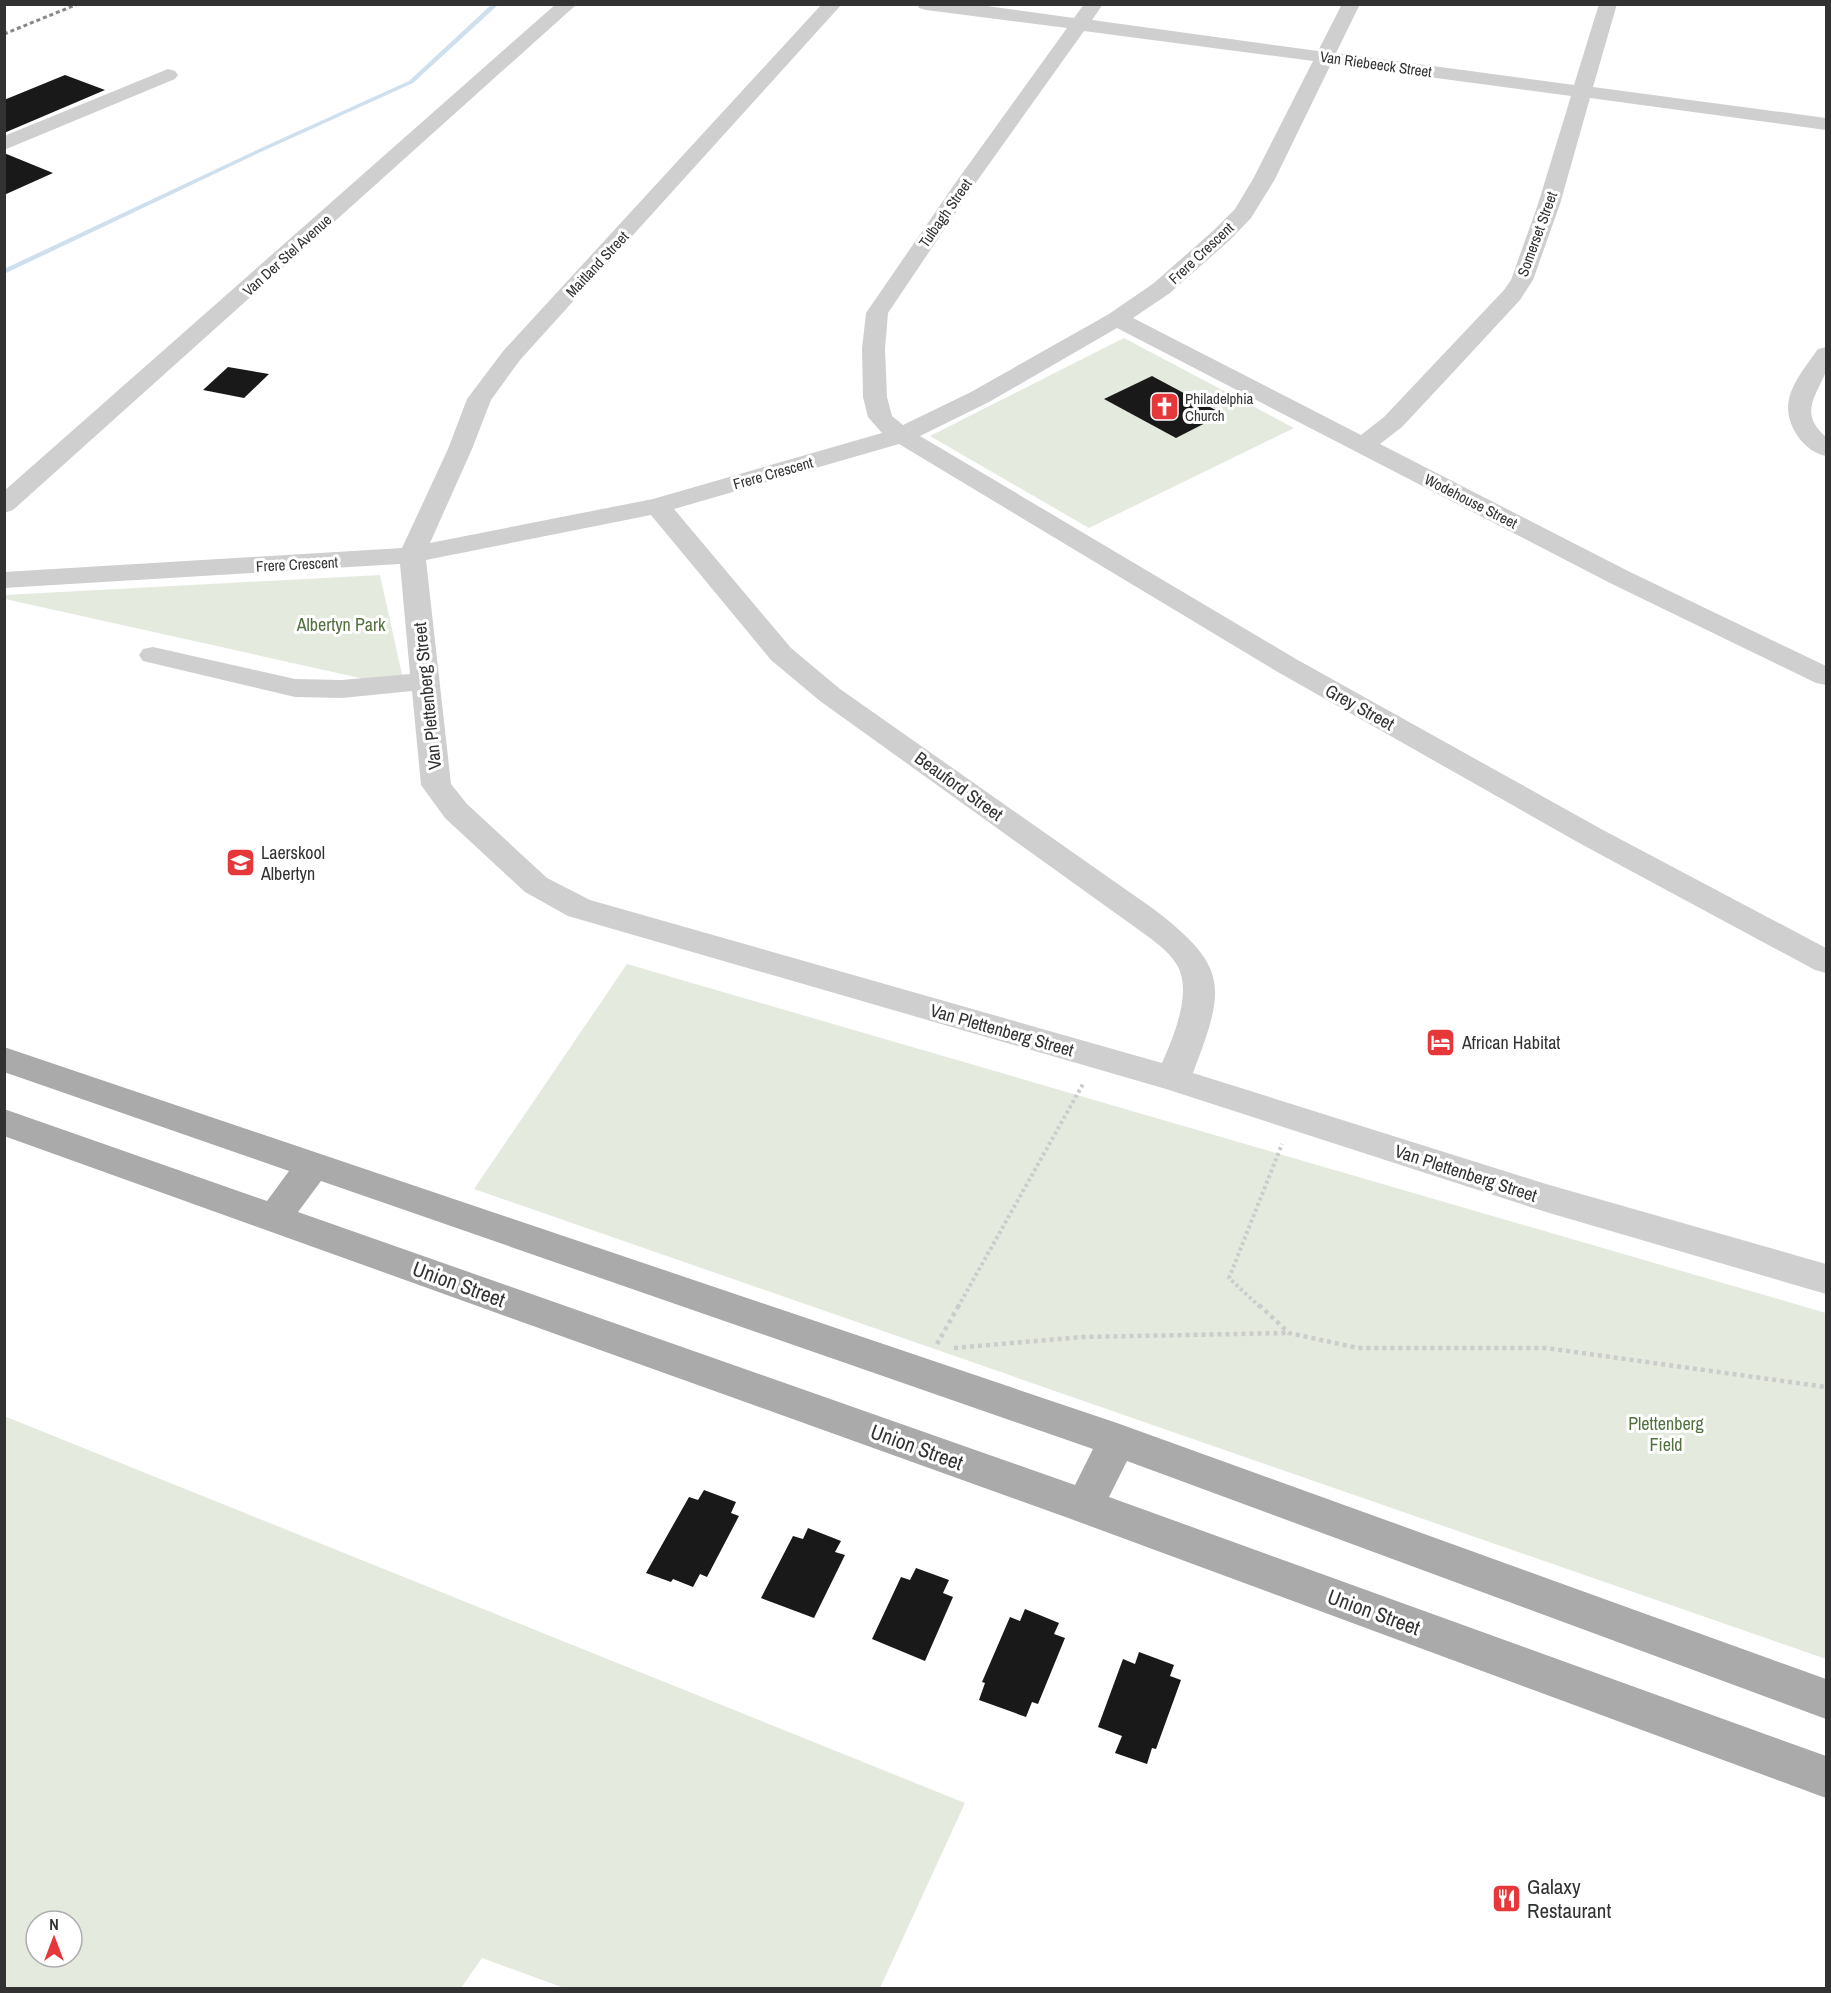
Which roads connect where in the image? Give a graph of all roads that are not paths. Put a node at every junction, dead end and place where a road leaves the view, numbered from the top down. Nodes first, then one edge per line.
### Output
1 (568, 4) edge
2 (833, 4) edge
3 (926, 4) edge
4 (993, 4) edge
5 (1351, 4) edge
6 (1608, 4) edge
7 (1086, 16) edge
8 (1326, 53) junction
9 (168, 75) dead end
10 (1584, 87) junction
11 (1827, 114) edge
12 (1827, 124) edge
13 (4, 144) edge
14 (1117, 319) junction
15 (1827, 354) edge
16 (902, 435) junction
17 (1364, 445) junction
18 (1827, 449) edge
19 (4, 505) edge
20 (657, 506) junction
21 (412, 555) junction
22 (4, 580) edge
23 (153, 655) dead end
24 (1827, 677) edge
25 (425, 681) junction
26 (1827, 962) edge
27 (4, 1059) edge
28 (1173, 1079) junction
29 (4, 1122) edge
30 (313, 1165) junction
31 (274, 1218) junction
32 (1827, 1279) edge
33 (1117, 1440) junction
34 (1085, 1506) junction
35 (1827, 1699) edge
36 (1827, 1777) edge

1 - 19 street, Van Der Stel Avenue
2 - 21 street, Maitland Street
3 - 7 street, Van Riebeeck Street
4 - 7 street, Van Riebeeck Street
5 - 8 street, Frere Crescent
6 - 10 street, Somerset Street
7 - 8 street, Van Riebeeck Street
7 - 16 street, Tulbagh Street
8 - 10 street, Van Riebeeck Street
8 - 14 street, Frere Crescent
9 - 13 street
10 - 11 street, Van Riebeeck Street
10 - 12 street, Van Riebeeck Street
10 - 17 street, Somerset Street
14 - 16 street, Frere Crescent
14 - 17 street, Wodehouse Street
15 - 18 street
16 - 20 street, Frere Crescent
16 - 26 street, Grey Street
17 - 24 street, Wodehouse Street
20 - 21 street, Frere Crescent
20 - 28 street, Beauford Street
21 - 22 street, Frere Crescent
21 - 25 street, Van Plettenberg Street
23 - 25 street
25 - 28 street, Van Plettenberg Street
27 - 30 main road
28 - 32 street, Van Plettenberg Street
29 - 31 main road, Union Street
30 - 31 main road
30 - 33 main road
31 - 34 main road, Union Street
33 - 34 main road
33 - 35 main road
34 - 36 main road, Union Street

